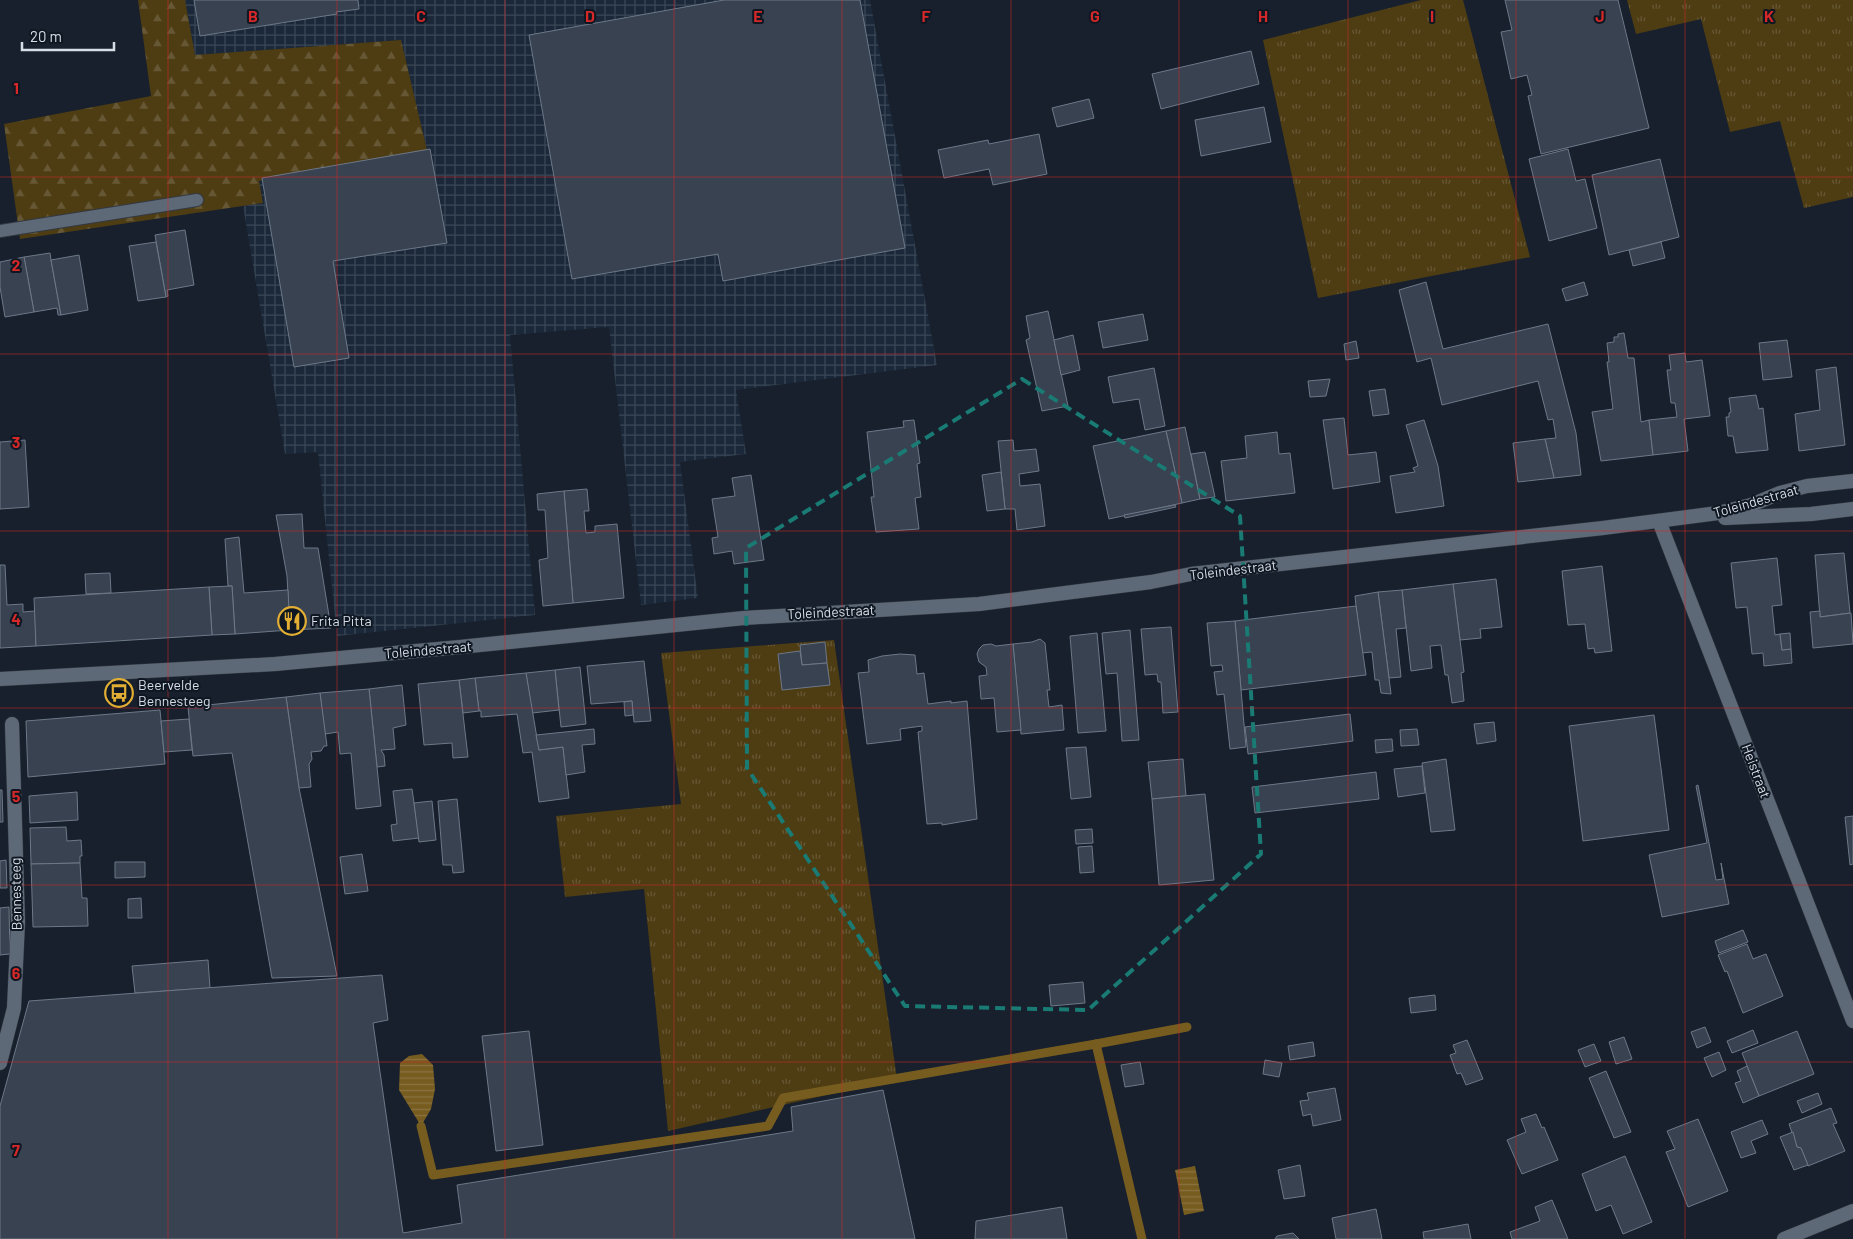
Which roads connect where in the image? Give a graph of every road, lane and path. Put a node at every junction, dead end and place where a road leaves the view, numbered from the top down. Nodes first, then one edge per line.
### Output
1 (197, 200) dead end
2 (0, 231) edge
3 (1853, 481) edge
4 (1853, 509) edge
5 (1659, 521) junction
6 (0, 679) edge
7 (12, 724) dead end
8 (1853, 1021) edge
9 (0, 1063) edge
10 (1853, 1211) edge
11 (1784, 1239) edge

1 - 2 lane
3 - 5 street, Toleindestraat
4 - 5 street, Toleindestraat
5 - 6 street, Toleindestraat
5 - 8 street, Heistraat
7 - 9 street, Bennesteeg
10 - 11 street

